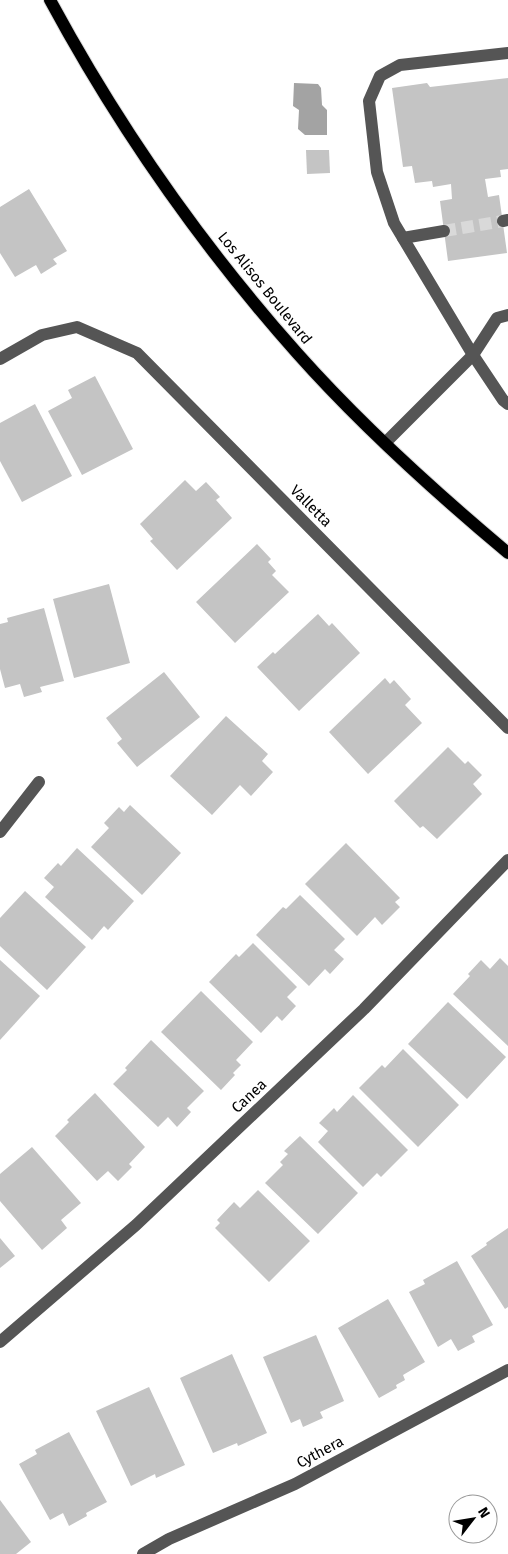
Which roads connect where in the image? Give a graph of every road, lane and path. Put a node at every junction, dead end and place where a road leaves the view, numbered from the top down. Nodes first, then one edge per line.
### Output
1 (50, 0) edge
2 (508, 53) edge
3 (444, 231) tunnel mouth
4 (403, 238) junction
5 (508, 315) edge
6 (473, 355) junction
7 (0, 358) edge
8 (508, 404) edge
9 (385, 443) junction
10 (508, 553) edge
11 (508, 728) edge
12 (39, 782) dead end
13 (0, 832) edge
14 (508, 860) edge
15 (0, 1342) edge
16 (508, 1370) edge
17 (143, 1554) edge

1 - 9 main road, Los Alisos Boulevard
2 - 4 street
3 - 4 street
4 - 6 street
5 - 6 street
6 - 8 street
6 - 9 street
7 - 11 street, Valletta
9 - 10 main road, Los Alisos Boulevard
12 - 13 street
14 - 15 street, Canea
16 - 17 street, Cythera

